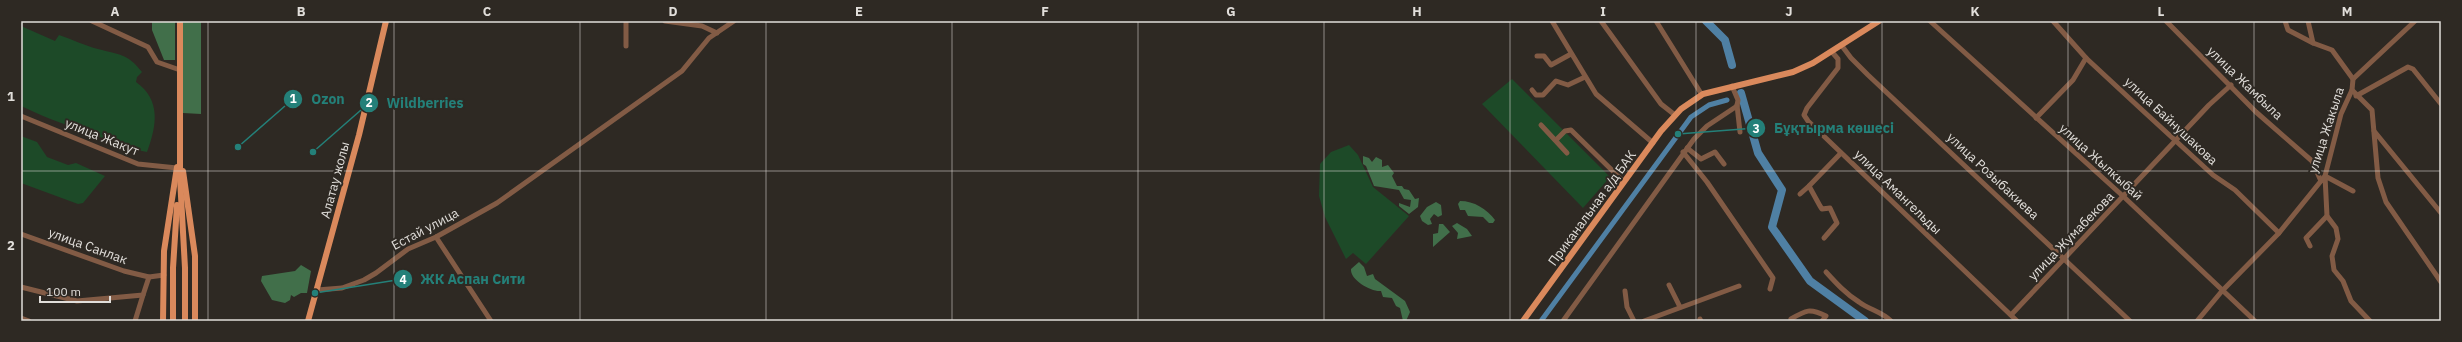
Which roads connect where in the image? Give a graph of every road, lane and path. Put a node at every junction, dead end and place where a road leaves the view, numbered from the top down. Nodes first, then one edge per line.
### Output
1 (92, 21) edge
2 (180, 21) edge
3 (386, 21) edge
4 (626, 21) edge
5 (665, 21) edge
6 (1552, 21) edge
7 (1601, 21) edge
8 (1656, 21) edge
9 (1879, 21) edge
10 (1930, 21) edge
11 (2052, 21) edge
12 (2166, 21) edge
13 (2285, 21) edge
14 (2308, 21) edge
15 (2415, 21) edge
16 (732, 22) edge
17 (717, 33) junction
18 (2313, 43) junction
19 (626, 46) dead end
20 (1842, 46) junction
21 (1832, 52) junction
22 (1571, 54) junction
23 (1537, 56) dead end
24 (2086, 58) junction
25 (180, 70) junction
26 (1585, 77) junction
27 (2353, 80) junction
28 (1732, 86) junction
29 (2231, 86) junction
30 (1532, 90) dead end
31 (2352, 90) junction
32 (1702, 95) junction
33 (2356, 96) junction
34 (2441, 104) edge
35 (1737, 105) junction
36 (1675, 115) junction
37 (21, 116) edge
38 (2036, 118) junction
39 (1541, 125) dead end
40 (2374, 131) junction
41 (1740, 132) dead end
42 (1556, 140) junction
43 (2176, 142) junction
44 (1653, 143) junction
45 (1687, 148) junction
46 (179, 150) junction
47 (1683, 152) junction
48 (1567, 153) dead end
49 (1841, 153) junction
50 (1724, 164) dead end
51 (176, 168) junction
52 (2325, 176) junction
53 (180, 178) junction
54 (2321, 181) junction
55 (1624, 182) junction
56 (1809, 186) junction
57 (2353, 191) dead end
58 (1800, 194) dead end
59 (2124, 197) junction
60 (2441, 213) edge
61 (2327, 216) junction
62 (2279, 233) junction
63 (21, 234) edge
64 (436, 238) junction
65 (1824, 238) dead end
66 (2310, 246) dead end
67 (2063, 258) junction
68 (1826, 272) dead end
69 (164, 275) junction
70 (149, 277) junction
71 (2441, 282) edge
72 (1669, 285) dead end
73 (1738, 286) dead end
74 (21, 287) edge
75 (1770, 289) dead end
76 (317, 290) junction
77 (1625, 291) dead end
78 (2222, 291) junction
79 (143, 295) junction
80 (1680, 307) junction
81 (2011, 315) junction
82 (21, 318) edge
83 (1791, 319) dead end
84 (29, 321) edge
85 (135, 321) edge
86 (164, 321) edge
87 (173, 321) edge
88 (184, 321) edge
89 (195, 321) edge
90 (308, 321) edge
91 (492, 321) edge
92 (1523, 321) edge
93 (1562, 321) edge
94 (1634, 321) edge
95 (1644, 321) edge
96 (1822, 321) edge
97 (1892, 321) edge
98 (2017, 321) edge
99 (2130, 321) edge
100 (2197, 321) edge
101 (2255, 321) edge
102 (2370, 321) edge

1 - 25 street
2 - 25 main road
3 - 76 main road, Алатау жолы
4 - 19 street
5 - 17 street
6 - 22 street
7 - 36 street
8 - 32 street
9 - 20 main road, Приканальная а/д БАК
10 - 38 street, улица Жылкыбай
11 - 24 street, улица Байнушакова
12 - 29 street, улица Жамбыла
13 - 18 street
14 - 18 street
15 - 27 street, улица Жакыла
16 - 17 street, Естай улица
17 - 64 street, Естай улица
18 - 27 street
20 - 21 main road, Приканальная а/д БАК
20 - 67 street, улица Розыбакиева
21 - 28 main road, Приканальная а/д БАК
21 - 49 street, улица Амангельды
22 - 23 street
22 - 26 street
24 - 38 street
24 - 43 street, улица Байнушакова
25 - 46 main road
26 - 30 street
26 - 44 street
27 - 31 street, улица Жакыла
28 - 32 main road, Приканальная а/д БАК
28 - 35 street
29 - 43 street, улица Жумабекова
29 - 54 street, улица Жамбыла
31 - 33 street
31 - 52 street, улица Жакыла
32 - 36 main road, Приканальная а/д БАК
33 - 34 street
33 - 40 street
35 - 41 street
35 - 45 street
36 - 44 main road, Приканальная а/д БАК
37 - 51 street, улица Жакут
38 - 59 street, улица Жылкыбай
39 - 42 street
40 - 60 street
40 - 71 street
42 - 48 street
42 - 55 street
43 - 59 street, улица Жумабекова
43 - 62 street, улица Байнушакова
44 - 55 main road, Приканальная а/д БАК
45 - 47 street
45 - 50 street
46 - 51 main road
46 - 53 main road
46 - 89 main road
47 - 75 street
47 - 93 street
49 - 56 street
49 - 81 street, улица Амангельды
51 - 69 main road
52 - 54 street, улица Жакыла
52 - 57 street
52 - 61 street
53 - 87 main road
53 - 88 main road
54 - 62 street, улица Жакыла
55 - 92 main road, Приканальная а/д БАК
56 - 58 street
56 - 65 street
59 - 67 street, улица Жумабекова
59 - 78 street, улица Жылкыбай
61 - 66 street
61 - 102 street
62 - 78 street, улица Жакыла
63 - 70 street, улица Санлак
64 - 76 street, Естай улица
64 - 91 street
67 - 81 street, улица Жумабекова
67 - 99 street, улица Розыбакиева
68 - 97 street
69 - 70 street
69 - 86 main road
70 - 79 street
72 - 80 street
73 - 80 street
74 - 79 street
76 - 90 main road, Алатау жолы
77 - 94 street
78 - 100 street, улица Жакыла
78 - 101 street, улица Жылкыбай
79 - 85 street
80 - 95 street
81 - 98 street, улица Амангельды
82 - 84 street
83 - 96 street

